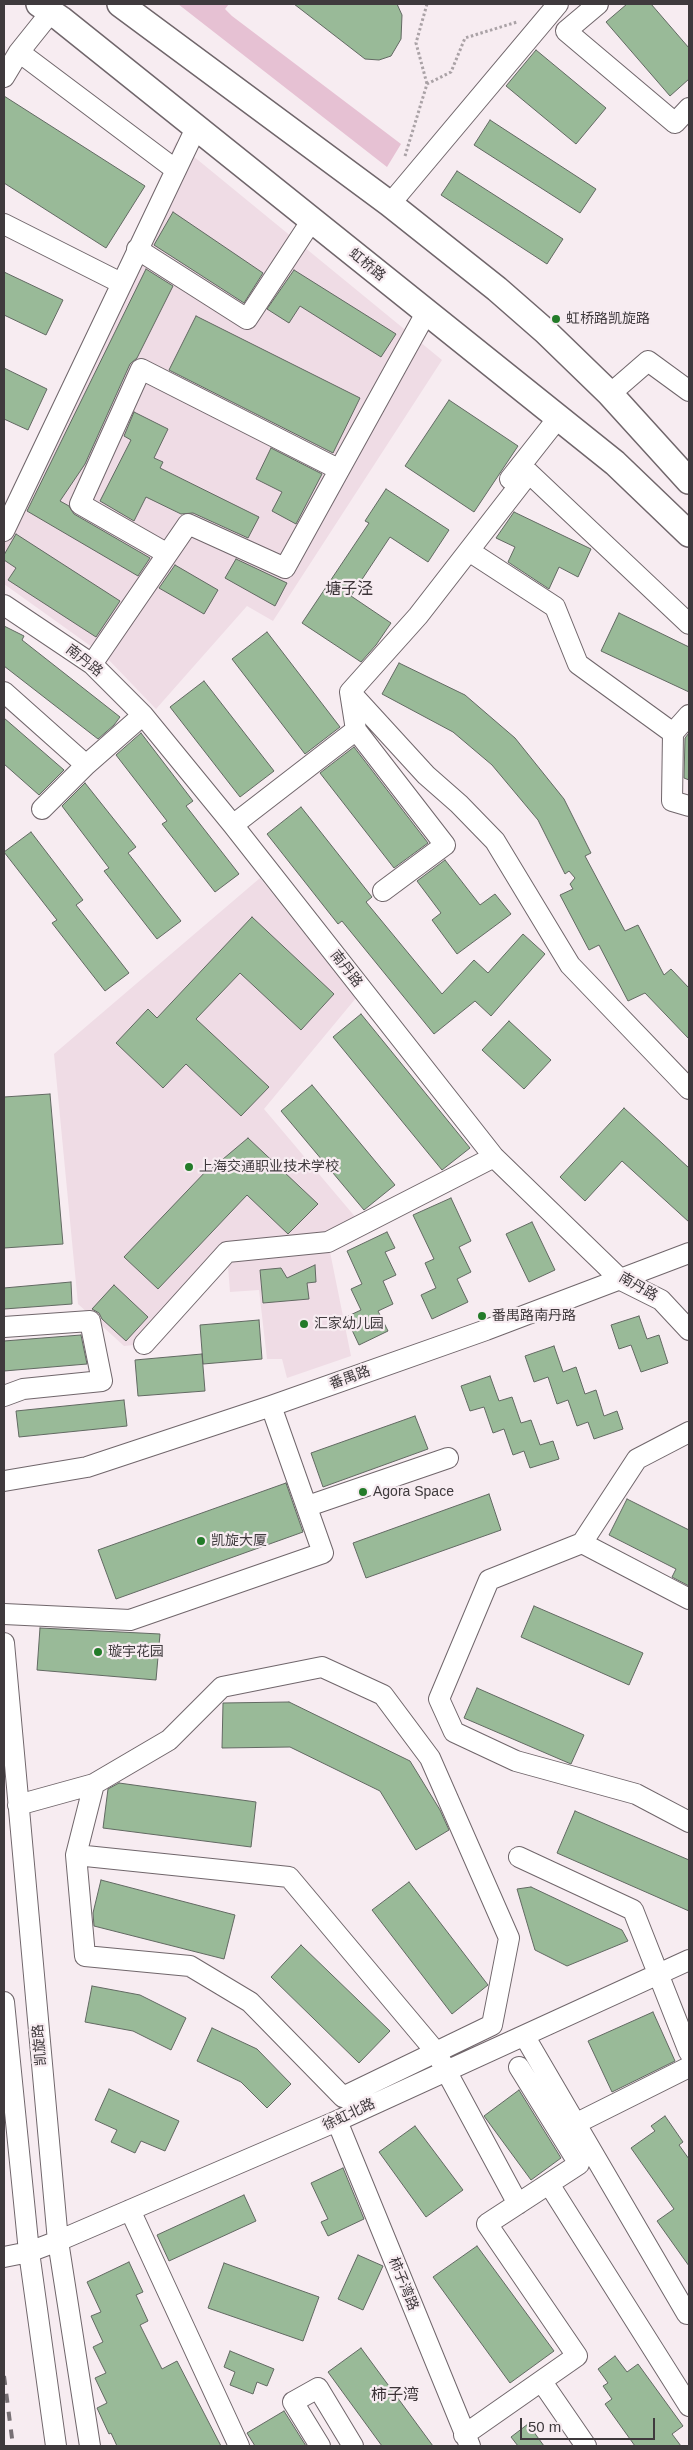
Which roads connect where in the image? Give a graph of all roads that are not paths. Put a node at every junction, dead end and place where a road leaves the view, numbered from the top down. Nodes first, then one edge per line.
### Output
1 (120, 4) edge
2 (558, 4) edge
3 (598, 4) edge
4 (57, 10) edge
5 (20, 52) junction
6 (4, 77) edge
7 (689, 108) edge
8 (196, 128) junction
9 (176, 170) junction
10 (390, 204) junction
11 (312, 220) junction
12 (4, 224) edge
13 (138, 249) junction
14 (121, 283) junction
15 (426, 313) junction
16 (689, 391) edge
17 (610, 394) junction
18 (558, 418) junction
19 (338, 469) junction
20 (689, 481) edge
21 (4, 531) edge
22 (689, 534) edge
23 (469, 551) junction
24 (166, 553) junction
25 (4, 605) edge
26 (406, 610) dead end
27 (689, 624) edge
28 (92, 664) junction
29 (4, 692) edge
30 (350, 692) junction
31 (143, 715) junction
32 (689, 715) edge
33 (356, 730) junction
34 (673, 733) junction
35 (86, 765) junction
36 (689, 806) edge
37 (42, 809) dead end
38 (233, 825) junction
39 (383, 891) dead end
40 (689, 1090) edge
41 (494, 1157) junction
42 (689, 1253) edge
43 (621, 1280) junction
44 (4, 1327) edge
45 (689, 1330) edge
46 (144, 1344) dead end
47 (4, 1396) edge
48 (271, 1406) junction
49 (689, 1432) edge
50 (448, 1458) dead end
51 (4, 1482) edge
52 (308, 1506) junction
53 (582, 1543) junction
54 (689, 1599) edge
55 (4, 1614) edge
56 (4, 1642) edge
57 (94, 1784) junction
58 (18, 1805) junction
59 (689, 1822) edge
60 (76, 1854) junction
61 (519, 1857) dead end
62 (689, 1960) edge
63 (658, 1975) junction
64 (4, 2002) edge
65 (525, 2037) junction
66 (436, 2052) junction
67 (689, 2052) edge
68 (518, 2067) dead end
69 (689, 2067) edge
70 (445, 2070) junction
71 (338, 2121) junction
72 (575, 2124) junction
73 (549, 2184) junction
74 (518, 2204) junction
75 (130, 2210) junction
76 (58, 2241) junction
77 (29, 2252) junction
78 (4, 2257) edge
79 (689, 2313) edge
80 (542, 2382) junction
81 (689, 2406) edge
82 (467, 2441) edge
83 (56, 2446) edge
84 (90, 2446) edge
85 (239, 2446) edge
86 (320, 2446) edge
87 (353, 2446) edge
88 (586, 2446) edge

1 - 10 main road
2 - 10 street
3 - 7 street
4 - 5 street
4 - 8 main road, 虹桥路
5 - 6 street
5 - 9 street
8 - 9 street
8 - 11 main road, 虹桥路
9 - 13 street
10 - 17 main road
11 - 13 street
11 - 15 main road, 虹桥路
12 - 14 street
13 - 14 street
14 - 21 street
15 - 18 main road, 虹桥路
15 - 19 street
16 - 17 street
17 - 20 main road
18 - 22 main road, 虹桥路
18 - 26 street
19 - 24 street
19 - 24 street
23 - 27 street
23 - 30 street
23 - 34 street
24 - 28 street
25 - 28 street, 南丹路
28 - 31 street, 南丹路
29 - 35 street
30 - 33 street
30 - 40 street
31 - 35 street
31 - 38 street, 南丹路
32 - 34 street
33 - 38 street
33 - 39 street
34 - 36 street
35 - 37 street
38 - 41 street, 南丹路
41 - 43 street, 南丹路
41 - 46 street
42 - 43 street, 番禺路
43 - 45 street, 南丹路
43 - 48 street, 番禺路
44 - 47 street
48 - 51 street, 番禺路
48 - 52 street
49 - 53 street
50 - 52 street
52 - 55 street
53 - 54 street
53 - 59 street
56 - 58 street, 凯旋路
57 - 58 street
57 - 60 street
57 - 66 street
58 - 76 street, 凯旋路
60 - 66 street
60 - 66 street
61 - 63 street
62 - 63 street, 徐虹北路
63 - 65 street, 徐虹北路
63 - 67 street
64 - 77 street
65 - 70 street, 徐虹北路
65 - 72 street
66 - 70 street
68 - 73 street
69 - 72 street
70 - 71 street, 徐虹北路
70 - 74 street
71 - 75 street, 徐虹北路
71 - 82 street, 柿子湾路
72 - 79 street
73 - 74 street
73 - 81 street
74 - 80 street
75 - 76 street, 徐虹北路
75 - 85 street
76 - 77 street, 徐虹北路
76 - 84 street, 凯旋路
77 - 78 street, 徐虹北路
77 - 83 street
80 - 82 street
80 - 88 street
86 - 87 street

